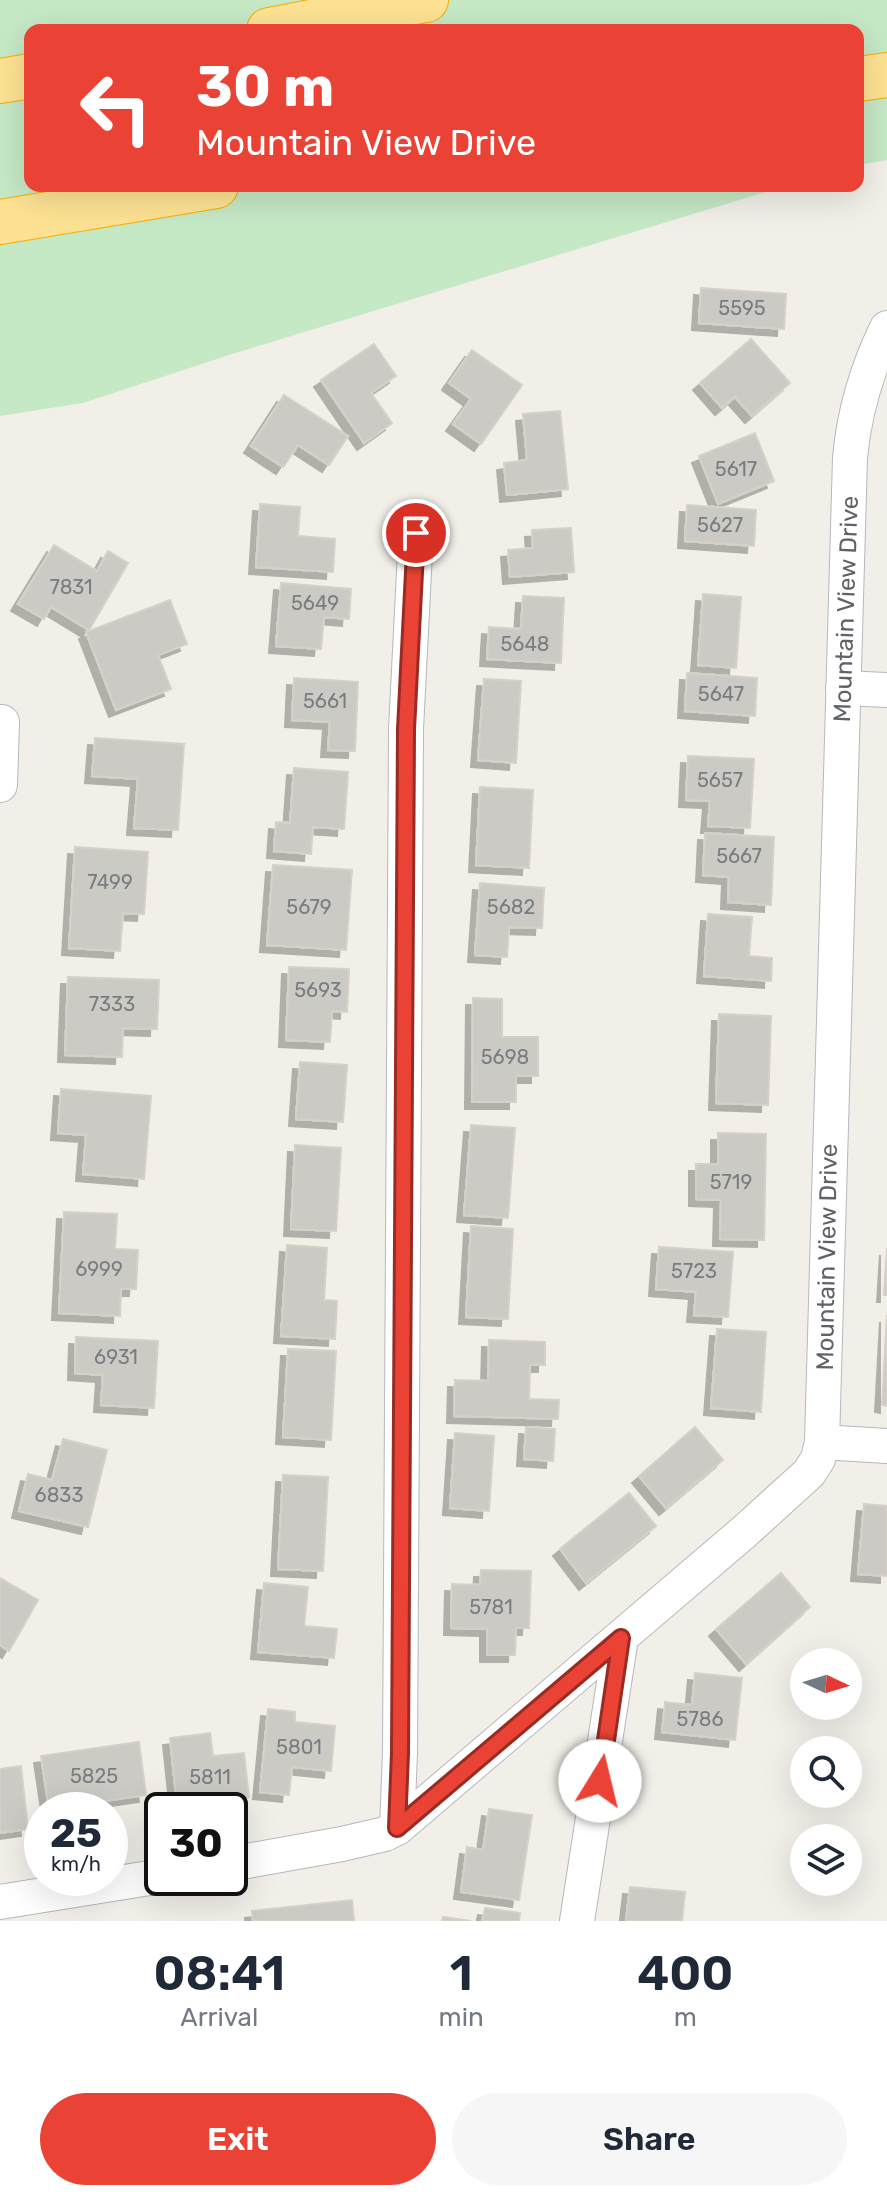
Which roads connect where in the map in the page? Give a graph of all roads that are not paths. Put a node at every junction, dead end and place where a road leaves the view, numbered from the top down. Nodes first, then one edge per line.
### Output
1 (426, 0) edge
2 (300, 24) edge
3 (887, 75) edge
4 (24, 77) edge
5 (864, 80) edge
6 (0, 81) edge
7 (864, 81) edge
8 (887, 83) edge
9 (180, 192) edge
10 (0, 222) edge
11 (887, 328) edge
12 (416, 533) dead end
13 (843, 688) junction
14 (887, 690) edge
15 (2, 722) dead end
16 (0, 785) edge
17 (822, 1442) junction
18 (887, 1446) edge
19 (621, 1638) junction
20 (397, 1828) junction
21 (248, 1861) edge
22 (144, 1879) edge
23 (0, 1902) edge
24 (577, 1921) edge

1 - 2 highway
3 - 5 highway
4 - 6 highway
7 - 8 highway
9 - 10 highway
11 - 13 street, Mountain View Drive
12 - 20 street
13 - 14 street
13 - 17 street, Mountain View Drive
15 - 16 street
17 - 18 street
17 - 19 street, Mountain View Drive
19 - 20 street, Mountain View Drive
19 - 24 street
20 - 21 street, Mountain View Drive
22 - 23 street

